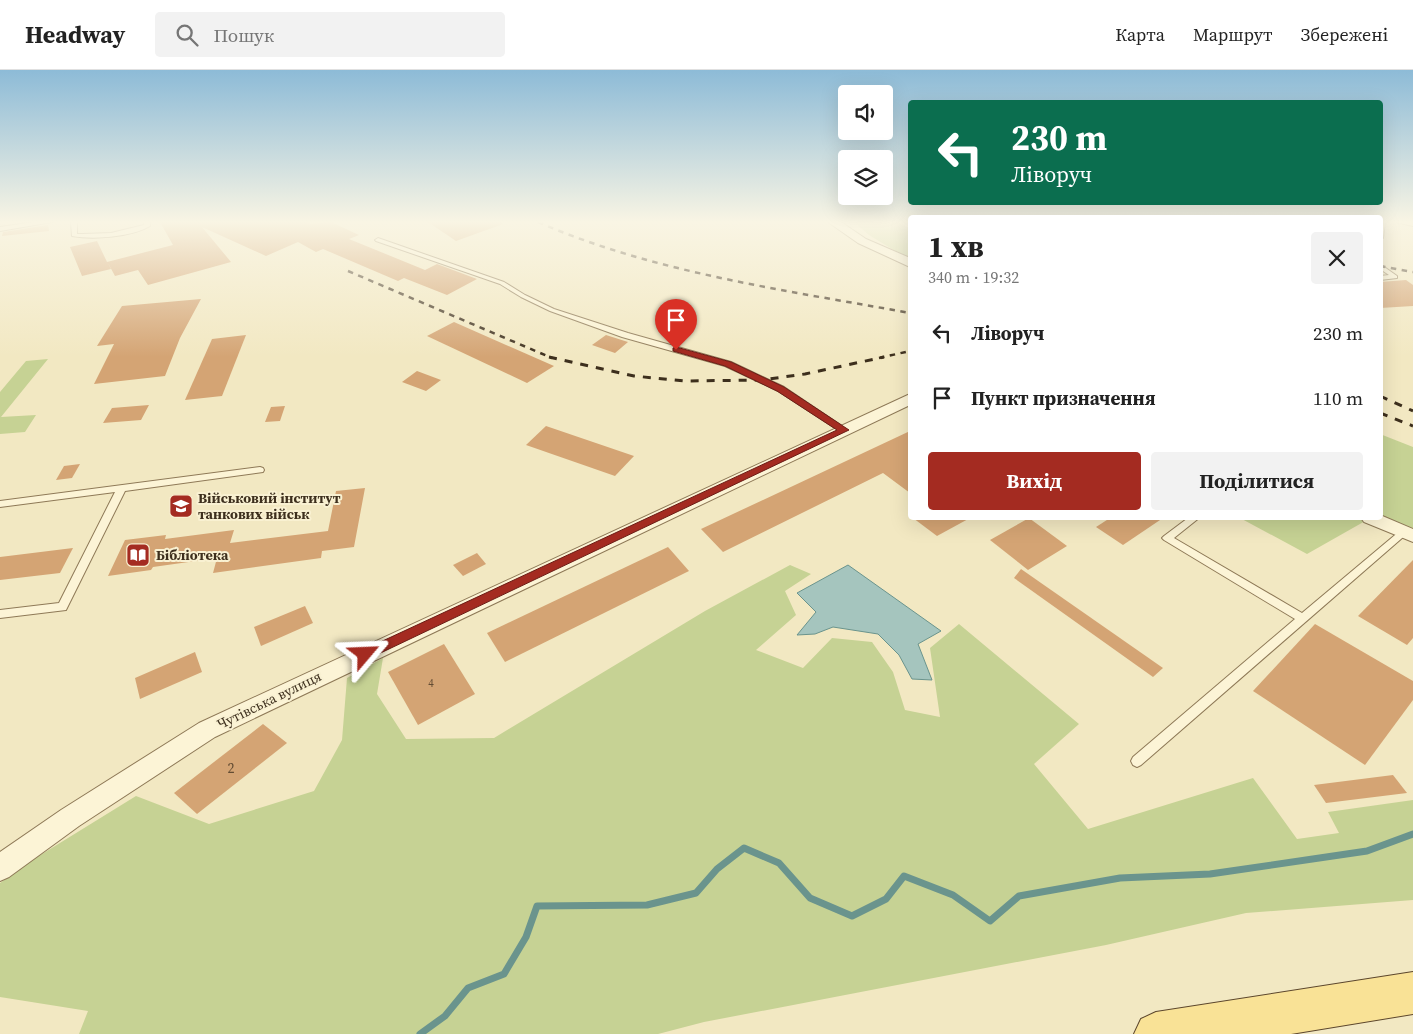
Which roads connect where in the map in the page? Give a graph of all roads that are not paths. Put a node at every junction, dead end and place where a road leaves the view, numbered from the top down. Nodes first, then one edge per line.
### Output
1 (456, 267) edge
2 (1383, 268) edge
3 (1383, 278) edge
4 (908, 400) edge
5 (844, 430) junction
6 (260, 470) dead end
7 (121, 490) junction
8 (0, 504) edge
9 (1191, 520) edge
10 (1375, 520) edge
11 (1408, 534) edge
12 (0, 614) edge
13 (1303, 619) junction
14 (1137, 761) dead end
15 (0, 868) edge
16 (1413, 993) edge
17 (1156, 1034) edge

1 - 5 lane
2 - 3 lane
4 - 5 street, Чутівська вулиця
5 - 15 street, Чутівська вулиця
6 - 7 lane
7 - 8 lane
7 - 12 lane
9 - 13 lane
10 - 11 street
11 - 13 lane
13 - 14 lane
16 - 17 main road

